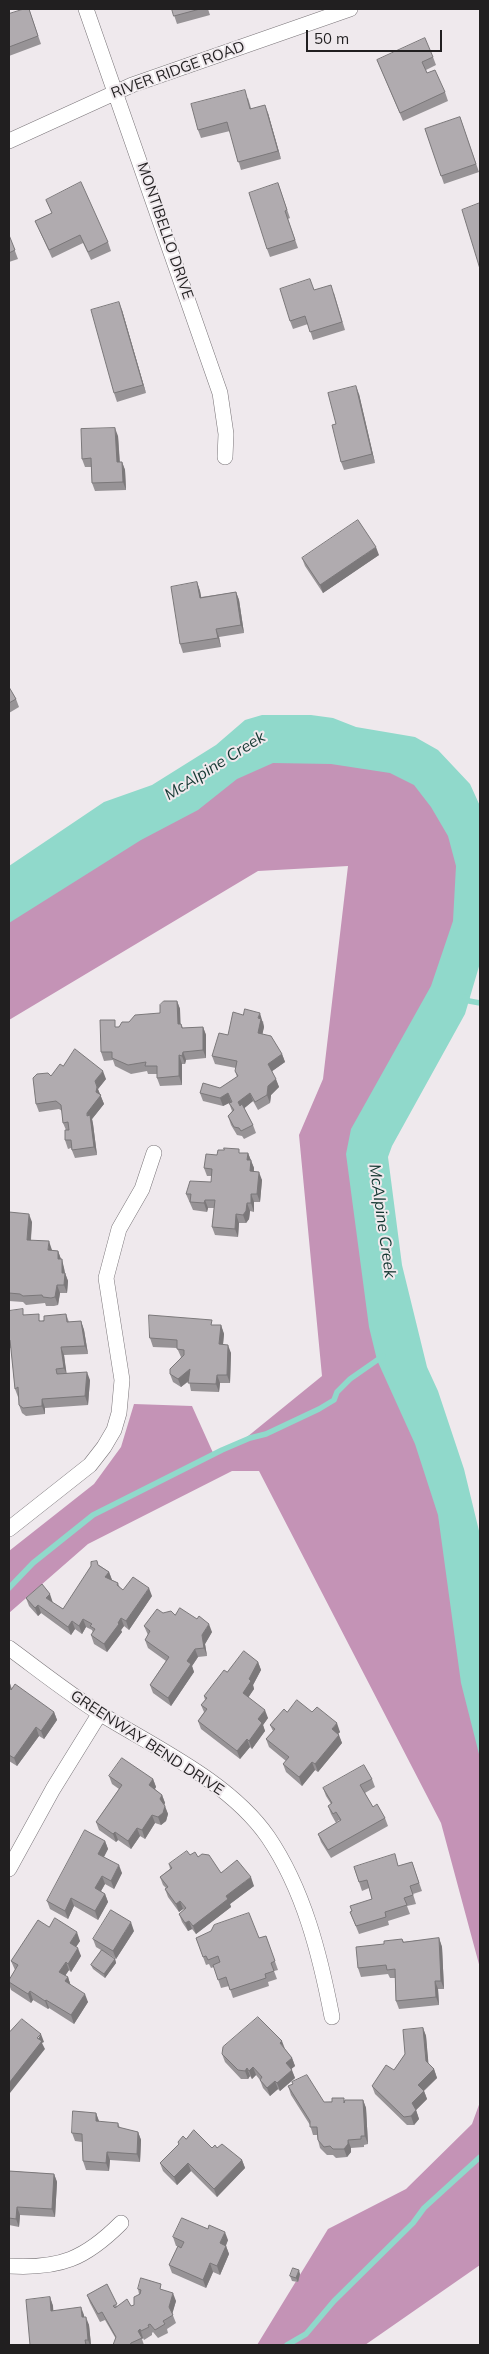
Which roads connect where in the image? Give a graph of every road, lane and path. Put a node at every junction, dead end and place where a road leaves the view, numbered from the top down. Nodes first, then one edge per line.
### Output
1 (86, 9) edge
2 (350, 9) edge
3 (116, 92) junction
4 (9, 141) edge
5 (226, 458) dead end
6 (154, 1153) dead end
7 (9, 1530) edge
8 (9, 1648) edge
9 (100, 1713) junction
10 (9, 1869) edge
11 (332, 2017) dead end
12 (121, 2223) dead end
13 (9, 2266) edge

1 - 3 street, MONTIBELLO DRIVE
2 - 3 street, RIVER RIDGE ROAD
3 - 4 street, RIVER RIDGE ROAD
3 - 5 street, MONTIBELLO DRIVE
6 - 7 street
8 - 9 street, GREENWAY BEND DRIVE
9 - 10 street
9 - 11 street, GREENWAY BEND DRIVE
12 - 13 street

